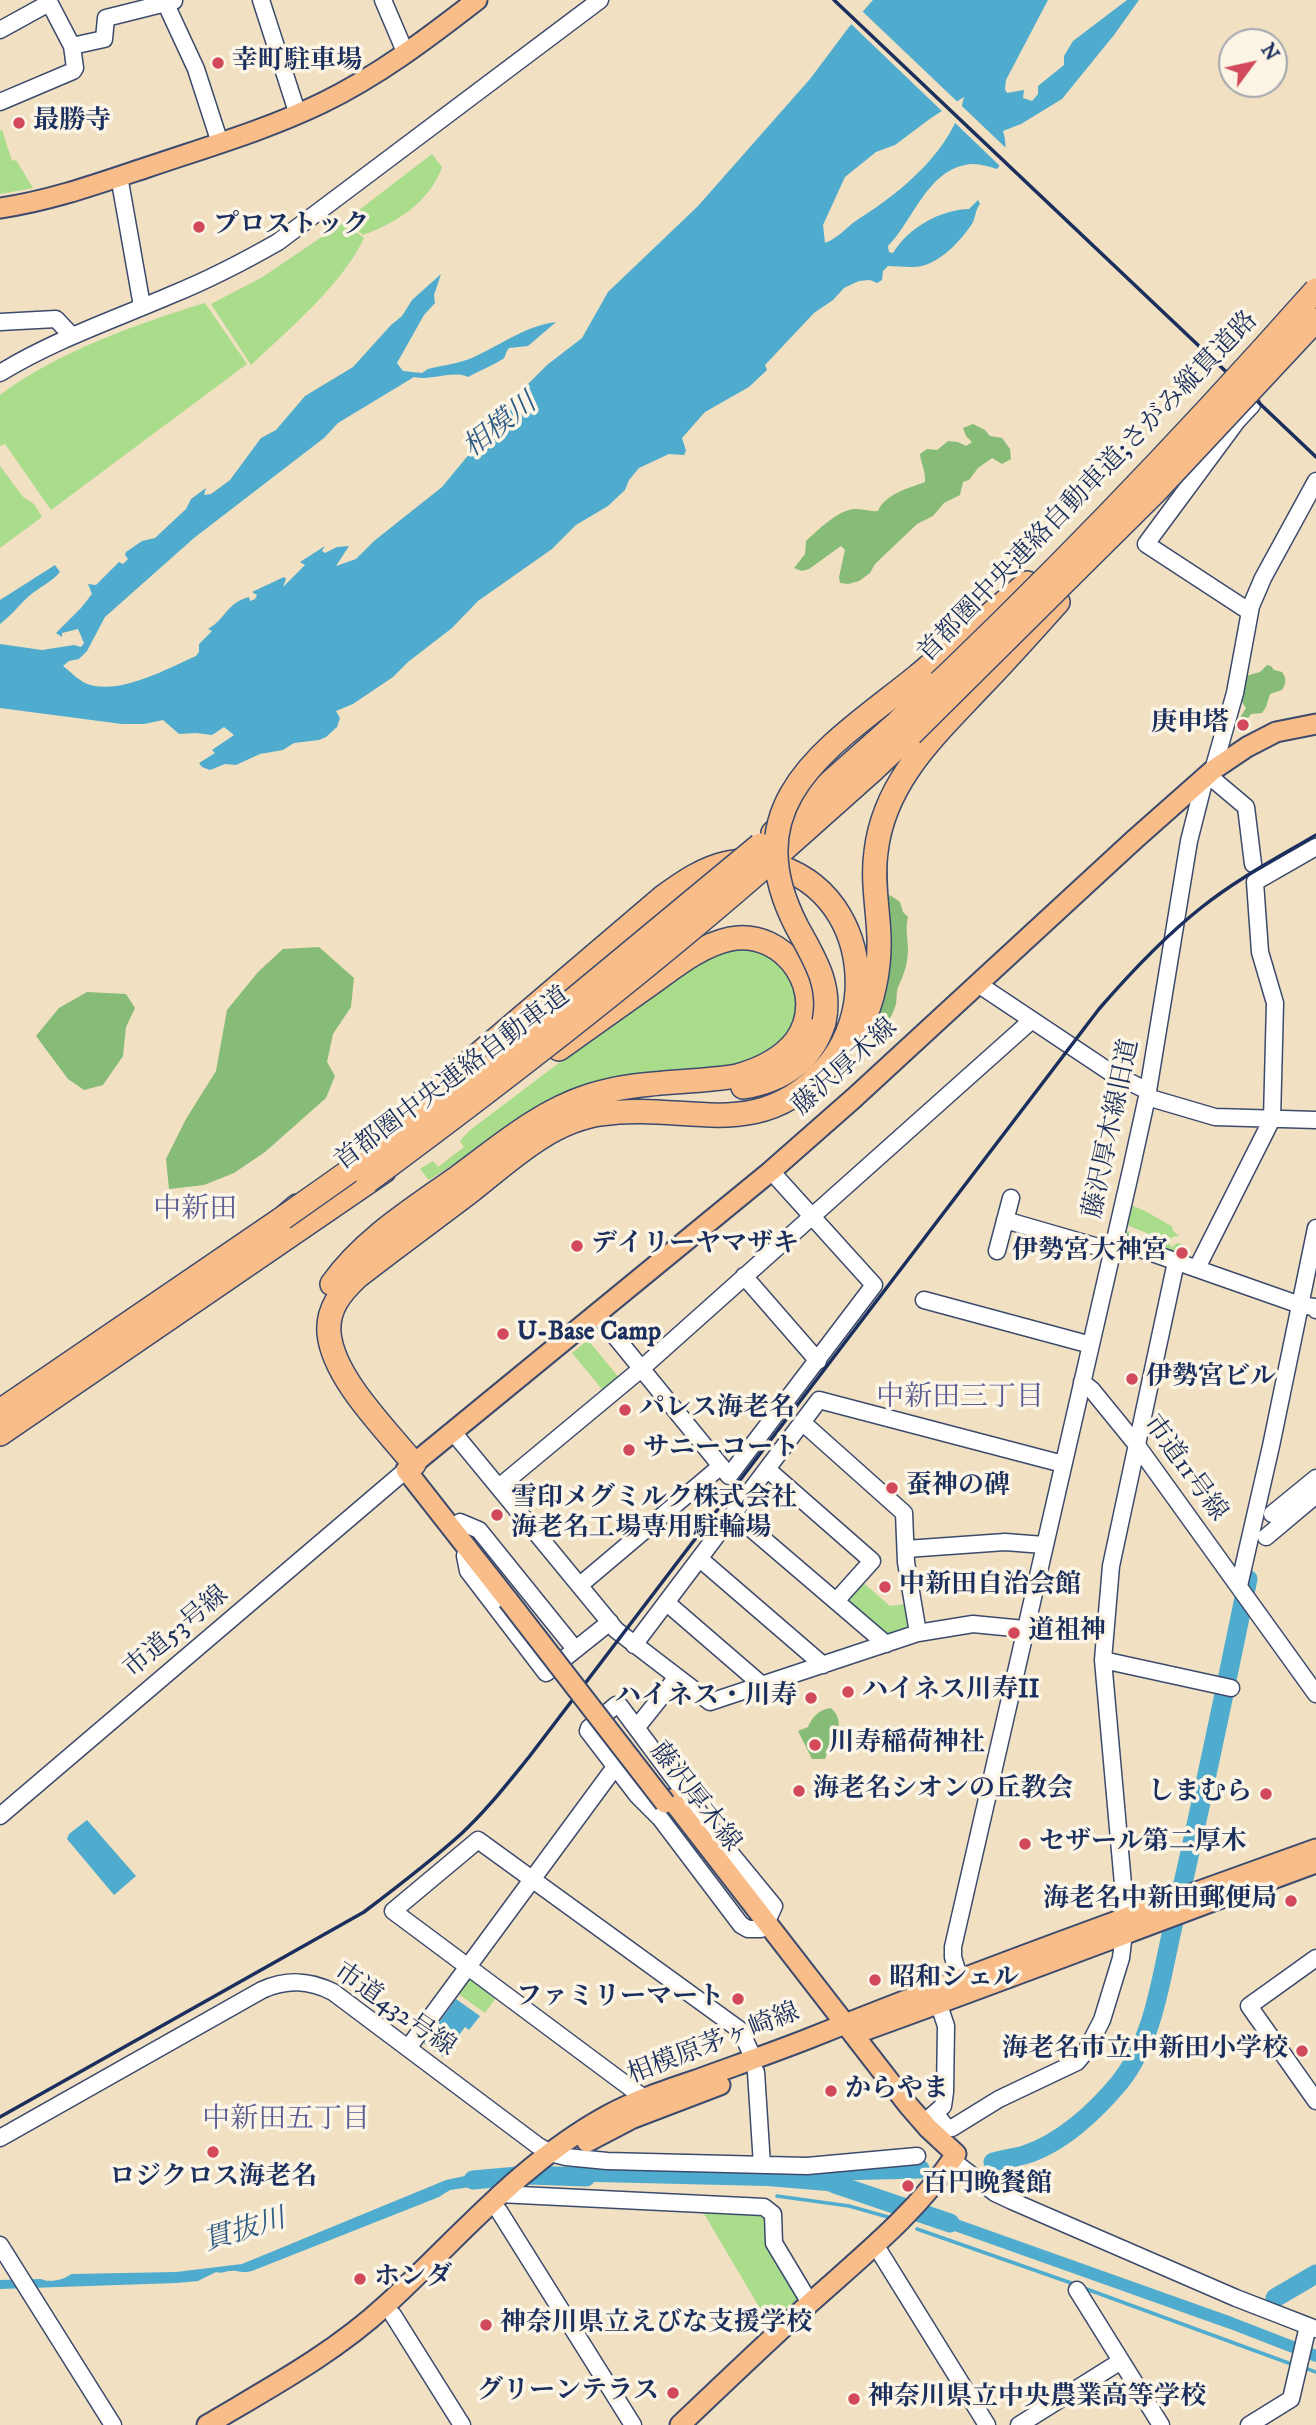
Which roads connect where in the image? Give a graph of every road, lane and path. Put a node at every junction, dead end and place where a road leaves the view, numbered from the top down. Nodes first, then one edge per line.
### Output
1 (261, 0) edge
2 (383, 0) edge
3 (477, 0) edge
4 (600, 0) edge
5 (48, 1) edge
6 (169, 1) edge
7 (0, 30) edge
8 (72, 46) junction
9 (405, 54) junction
10 (0, 102) edge
11 (298, 114) junction
12 (220, 143) junction
13 (119, 176) junction
14 (0, 208) edge
15 (1316, 290) edge
16 (142, 306) junction
17 (1316, 320) edge
18 (0, 322) edge
19 (72, 335) junction
20 (1316, 336) edge
21 (0, 373) edge
22 (1215, 402) junction
23 (1316, 481) edge
24 (1157, 490) junction
25 (1311, 503) edge
26 (1250, 612) junction
27 (1316, 724) edge
28 (905, 728) junction
29 (1209, 774) junction
30 (1316, 847) edge
31 (1253, 864) dead end
32 (978, 984) junction
33 (1032, 1020) junction
34 (628, 1086) junction
35 (802, 1090) junction
36 (1148, 1094) junction
37 (1272, 1119) junction
38 (1316, 1120) edge
39 (771, 1171) junction
40 (368, 1181) junction
41 (1011, 1198) dead end
42 (812, 1216) junction
43 (282, 1218) junction
44 (1005, 1220) junction
45 (1316, 1228) edge
46 (1113, 1245) junction
47 (996, 1251) dead end
48 (1176, 1262) junction
49 (1197, 1268) junction
50 (744, 1276) junction
51 (924, 1300) dead end
52 (1311, 1305) edge
53 (596, 1313) junction
54 (1091, 1345) junction
55 (818, 1361) junction
56 (641, 1369) junction
57 (1082, 1382) junction
58 (0, 1411) edge
59 (803, 1422) junction
60 (453, 1432) junction
61 (0, 1434) edge
62 (1136, 1444) junction
63 (1063, 1464) junction
64 (721, 1466) junction
65 (410, 1467) junction
66 (767, 1469) junction
67 (1316, 1478) edge
68 (499, 1488) junction
69 (1316, 1495) edge
70 (734, 1514) junction
71 (1272, 1514) dead end
72 (460, 1522) junction
73 (1266, 1537) dead end
74 (1044, 1545) junction
75 (467, 1546) junction
76 (906, 1549) junction
77 (701, 1559) junction
78 (580, 1585) junction
79 (1243, 1592) junction
80 (512, 1598) junction
81 (836, 1601) junction
82 (667, 1603) junction
83 (610, 1622) junction
84 (1024, 1629) junction
85 (918, 1633) junction
86 (887, 1644) junction
87 (634, 1645) junction
88 (575, 1649) junction
89 (1103, 1660) junction
90 (823, 1665) junction
91 (677, 1677) junction
92 (762, 1685) junction
93 (1227, 1687) dead end
94 (1316, 1694) edge
95 (637, 1727) junction
96 (615, 1767) junction
97 (0, 1816) edge
98 (1316, 1849) edge
99 (1316, 1863) edge
100 (534, 1879) junction
101 (1180, 1905) junction
102 (764, 1925) junction
103 (1125, 1926) junction
104 (1316, 1958) edge
105 (468, 1968) junction
106 (960, 1980) junction
107 (939, 2005) junction
108 (845, 2031) junction
109 (408, 2048) junction
110 (755, 2065) junction
111 (645, 2098) junction
112 (1316, 2101) edge
113 (930, 2118) junction
114 (0, 2138) edge
115 (917, 2156) dead end
116 (954, 2157) junction
117 (553, 2158) junction
118 (762, 2165) junction
119 (509, 2195) junction
120 (0, 2245) edge
121 (876, 2246) junction
122 (1077, 2290) dead end
123 (810, 2303) junction
124 (393, 2315) junction
125 (1304, 2348) edge
126 (1121, 2361) junction
127 (113, 2425) edge
128 (207, 2425) edge
129 (232, 2425) edge
130 (462, 2425) edge
131 (633, 2425) edge
132 (680, 2425) edge
133 (988, 2425) edge
134 (1019, 2425) edge
135 (1161, 2425) edge
136 (1249, 2425) edge

1 - 11 street
2 - 9 street
3 - 9 main road
4 - 16 street
5 - 7 street
5 - 8 street
6 - 8 street
6 - 12 street
8 - 10 street
9 - 11 main road
11 - 12 main road
12 - 13 main road
13 - 14 main road
13 - 16 street
15 - 22 highway, 首都圏中央連絡自動車道;さがみ縦貫道路, bridge
16 - 19 street
17 - 24 highway, 首都圏中央連絡自動車道;さがみ縦貫道路, bridge
18 - 19 street
19 - 21 street
20 - 26 street
22 - 28 highway, 首都圏中央連絡自動車道;さがみ縦貫道路, bridge
22 - 34 highway, bridge
23 - 25 street, 藤沢厚木線旧道
24 - 28 highway, 首都圏中央連絡自動車道;さがみ縦貫道路, bridge
24 - 35 highway, bridge
25 - 26 street, 藤沢厚木線旧道
26 - 29 street, 藤沢厚木線旧道
27 - 29 main road, 藤沢厚木線
28 - 40 highway, 首都圏中央連絡自動車道, bridge
28 - 43 highway, 首都圏中央連絡自動車道, bridge
29 - 31 street
29 - 32 main road, 藤沢厚木線
29 - 36 street, 藤沢厚木線旧道
30 - 37 street
32 - 33 street
32 - 39 main road, 藤沢厚木線
33 - 36 street
33 - 42 street
34 - 40 highway, bridge
34 - 65 highway
35 - 43 highway, bridge
35 - 65 highway
36 - 37 street
36 - 46 street, 藤沢厚木線旧道
37 - 38 street
37 - 49 street
39 - 42 street
39 - 53 main road, 藤沢厚木線
40 - 61 highway, 首都圏中央連絡自動車道
41 - 44 street
42 - 50 street
42 - 55 street
43 - 58 highway, 首都圏中央連絡自動車道
44 - 46 street
44 - 47 street
45 - 52 street
46 - 48 street
46 - 54 street, 藤沢厚木線旧道
48 - 49 street
48 - 62 street
49 - 52 street
50 - 55 street
50 - 56 street
51 - 54 street
52 - 79 street
53 - 56 street
53 - 60 main road, 藤沢厚木線
54 - 57 street, 藤沢厚木線旧道
55 - 64 street
56 - 64 street
56 - 68 street
57 - 62 street, 市道11号線
57 - 63 street, 藤沢厚木線旧道
59 - 63 street
59 - 66 street
59 - 76 street
60 - 65 main road, 藤沢厚木線
60 - 68 street
62 - 79 street, 市道11号線
62 - 89 street
63 - 74 street, 藤沢厚木線旧道
64 - 78 street
65 - 72 main road, 藤沢厚木線
65 - 75 main road, 藤沢厚木線
65 - 97 street, 市道53号線
66 - 70 street
66 - 81 street
67 - 71 street
68 - 78 street
69 - 73 street
70 - 77 street
70 - 81 street
72 - 80 main road, 藤沢厚木線
72 - 88 street
74 - 76 street
74 - 84 street, 藤沢厚木線旧道
75 - 80 main road, 藤沢厚木線
75 - 88 street
76 - 85 street
77 - 82 street
77 - 90 street
78 - 83 street
79 - 94 street, 市道11号線
80 - 102 main road, 藤沢厚木線
81 - 86 street
82 - 87 street
82 - 92 street
83 - 87 street
83 - 88 street
84 - 85 street
84 - 106 street, 藤沢厚木線旧道
85 - 86 street
86 - 90 street
87 - 91 street
89 - 93 street
89 - 103 street
90 - 92 street
91 - 92 street
91 - 95 street
95 - 96 street
95 - 102 street
96 - 100 street
96 - 102 street
98 - 101 main road, 相模原茅ヶ崎線
99 - 101 main road, 相模原茅ヶ崎線
100 - 105 street
100 - 105 street
100 - 110 street
101 - 103 main road, 相模原茅ヶ崎線
102 - 108 main road, 藤沢厚木線
103 - 106 main road, 相模原茅ヶ崎線
103 - 107 main road, 相模原茅ヶ崎線
103 - 113 street
104 - 112 street
105 - 109 street
105 - 111 street
106 - 108 main road, 相模原茅ヶ崎線
107 - 108 main road, 相模原茅ヶ崎線
107 - 113 street
108 - 110 main road, 相模原茅ヶ崎線
108 - 113 main road, 藤沢厚木線
108 - 116 main road, 藤沢厚木線
109 - 114 street, 市道432号線
109 - 117 street, 市道432号線
110 - 111 main road, 相模原茅ヶ崎線
110 - 117 main road, 相模原茅ヶ崎線
110 - 118 street
111 - 117 main road, 相模原茅ヶ崎線
113 - 116 main road, 藤沢厚木線
115 - 118 street
116 - 121 main road
116 - 125 street
117 - 118 street
117 - 119 main road, 相模原茅ヶ崎線
119 - 123 street
119 - 124 main road, 相模原茅ヶ崎線
119 - 128 main road, 相模原茅ヶ崎線
119 - 131 street
120 - 127 street
121 - 123 main road
121 - 133 street
122 - 126 street
123 - 132 main road
124 - 129 main road, 相模原茅ヶ崎線
124 - 130 street
125 - 136 street
126 - 134 street
126 - 135 street

